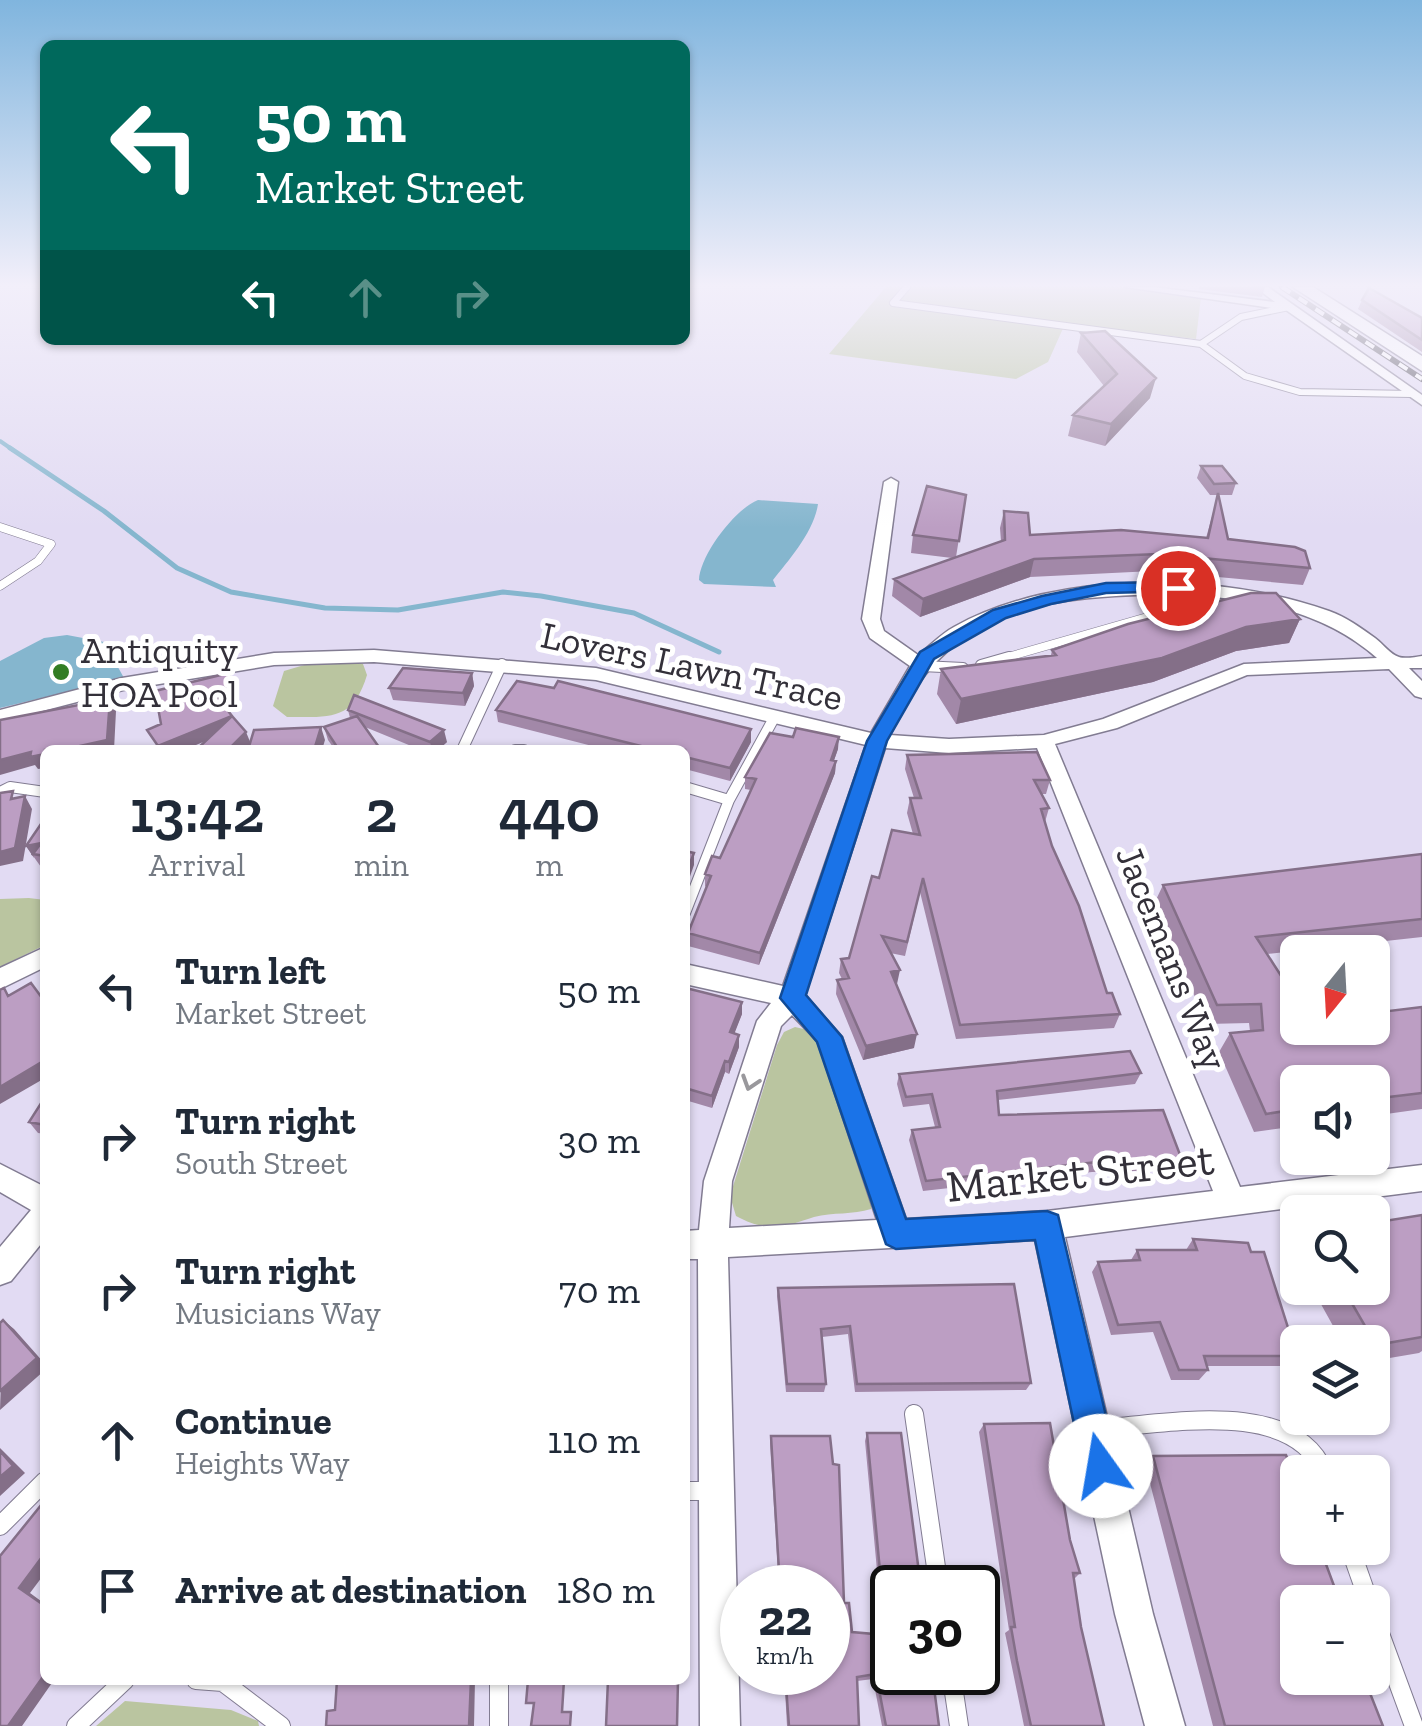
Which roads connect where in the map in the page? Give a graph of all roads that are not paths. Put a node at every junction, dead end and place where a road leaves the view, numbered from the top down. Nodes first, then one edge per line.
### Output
1 (1232, 368) edge
2 (1375, 368) edge
3 (1417, 397) edge
4 (891, 482) dead end
5 (0, 527) edge
6 (0, 586) edge
7 (1220, 592) junction
8 (1422, 662) edge
9 (502, 664) junction
10 (1396, 665) junction
11 (920, 666) junction
12 (1422, 692) edge
13 (0, 716) edge
14 (774, 718) junction
15 (877, 741) junction
16 (1044, 742) junction
17 (464, 745) edge
18 (690, 788) edge
19 (40, 791) edge
20 (0, 792) edge
21 (729, 800) junction
22 (690, 899) edge
23 (40, 959) edge
24 (690, 975) edge
25 (0, 979) edge
26 (792, 998) junction
27 (0, 1177) edge
28 (1422, 1178) edge
29 (40, 1200) edge
30 (1232, 1202) junction
31 (40, 1222) edge
32 (1047, 1226) junction
33 (896, 1234) junction
34 (699, 1245) edge
35 (0, 1270) edge
36 (914, 1414) dead end
37 (1092, 1429) junction
38 (1317, 1455) edge
39 (40, 1486) edge
40 (700, 1491) edge
41 (0, 1526) edge
42 (936, 1565) edge
43 (1390, 1661) edge
44 (118, 1685) edge
45 (227, 1685) edge
46 (499, 1685) edge
47 (954, 1695) edge
48 (76, 1726) edge
49 (282, 1726) edge
50 (499, 1726) edge
51 (720, 1726) edge
52 (959, 1726) edge
53 (1166, 1726) edge
54 (1414, 1726) edge

1 - 3 lane
2 - 3 street
4 - 11 street
5 - 6 lane
7 - 10 street
7 - 11 lane
7 - 11 street
8 - 10 street, Lovers Lawn Trace
9 - 13 street, Lovers Lawn Trace
9 - 14 street, Lovers Lawn Trace
9 - 17 lane
10 - 12 street
10 - 16 street, Lovers Lawn Trace
11 - 15 street
14 - 15 street, Lovers Lawn Trace
14 - 21 lane
15 - 16 street, Lovers Lawn Trace
15 - 26 street
16 - 30 street, Jacemans Way
18 - 21 lane
19 - 20 lane
21 - 22 lane
23 - 25 street
24 - 26 street
26 - 33 street
26 -> 34 street
27 - 29 street
28 - 30 street, Market Street
30 - 32 street, Market Street
31 - 35 street
32 - 33 street, Market Street
32 - 37 street
33 - 34 street, Market Street
34 - 40 street
36 - 42 lane
37 - 38 lane
37 - 53 street
39 - 41 lane
40 - 51 street
43 - 54 lane
44 - 48 lane
45 - 49 lane
46 - 50 lane
47 - 52 lane

